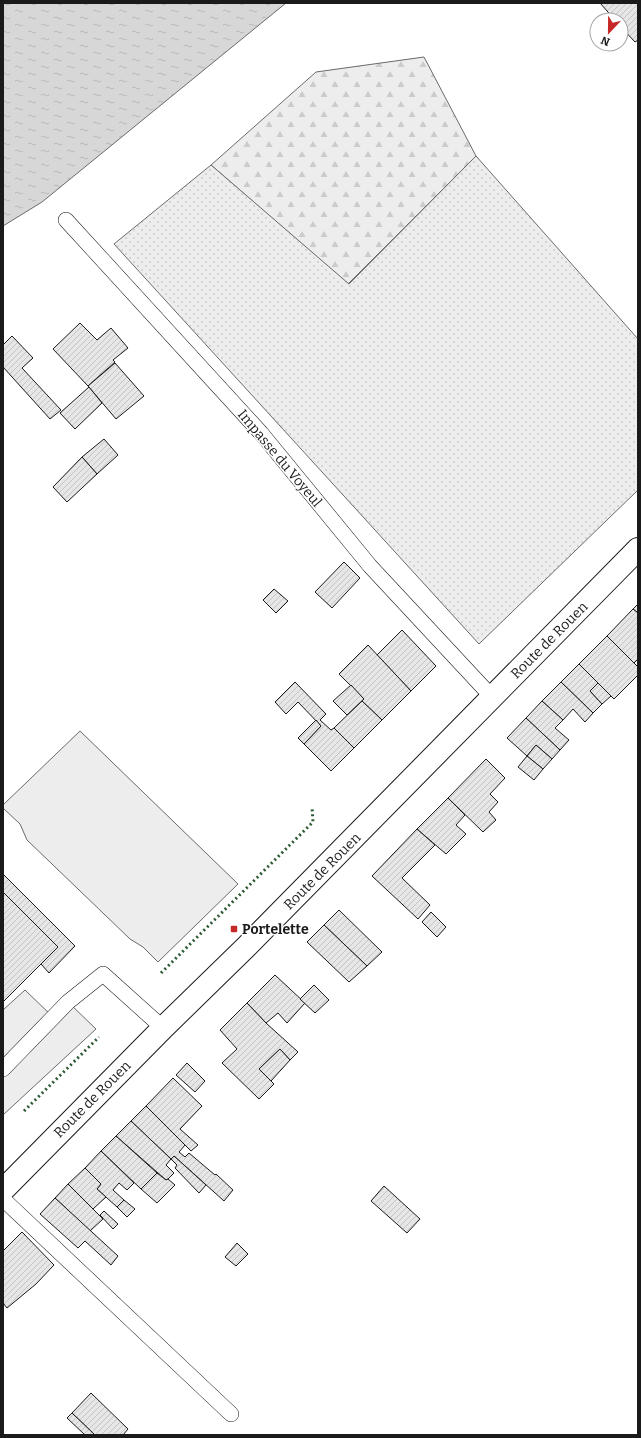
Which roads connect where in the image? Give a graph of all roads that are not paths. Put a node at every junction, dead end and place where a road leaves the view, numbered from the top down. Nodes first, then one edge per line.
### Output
1 (66, 220) dead end
2 (638, 549) edge
3 (492, 697) junction
4 (163, 1028) junction
5 (3, 1069) edge
6 (3, 1190) edge
7 (3, 1199) edge
8 (231, 1414) dead end

1 - 3 lane, Impasse du Voyeul
2 - 3 main road, Route de Rouen
3 - 4 main road, Route de Rouen
4 - 5 lane
4 - 6 main road, Route de Rouen
7 - 8 lane

